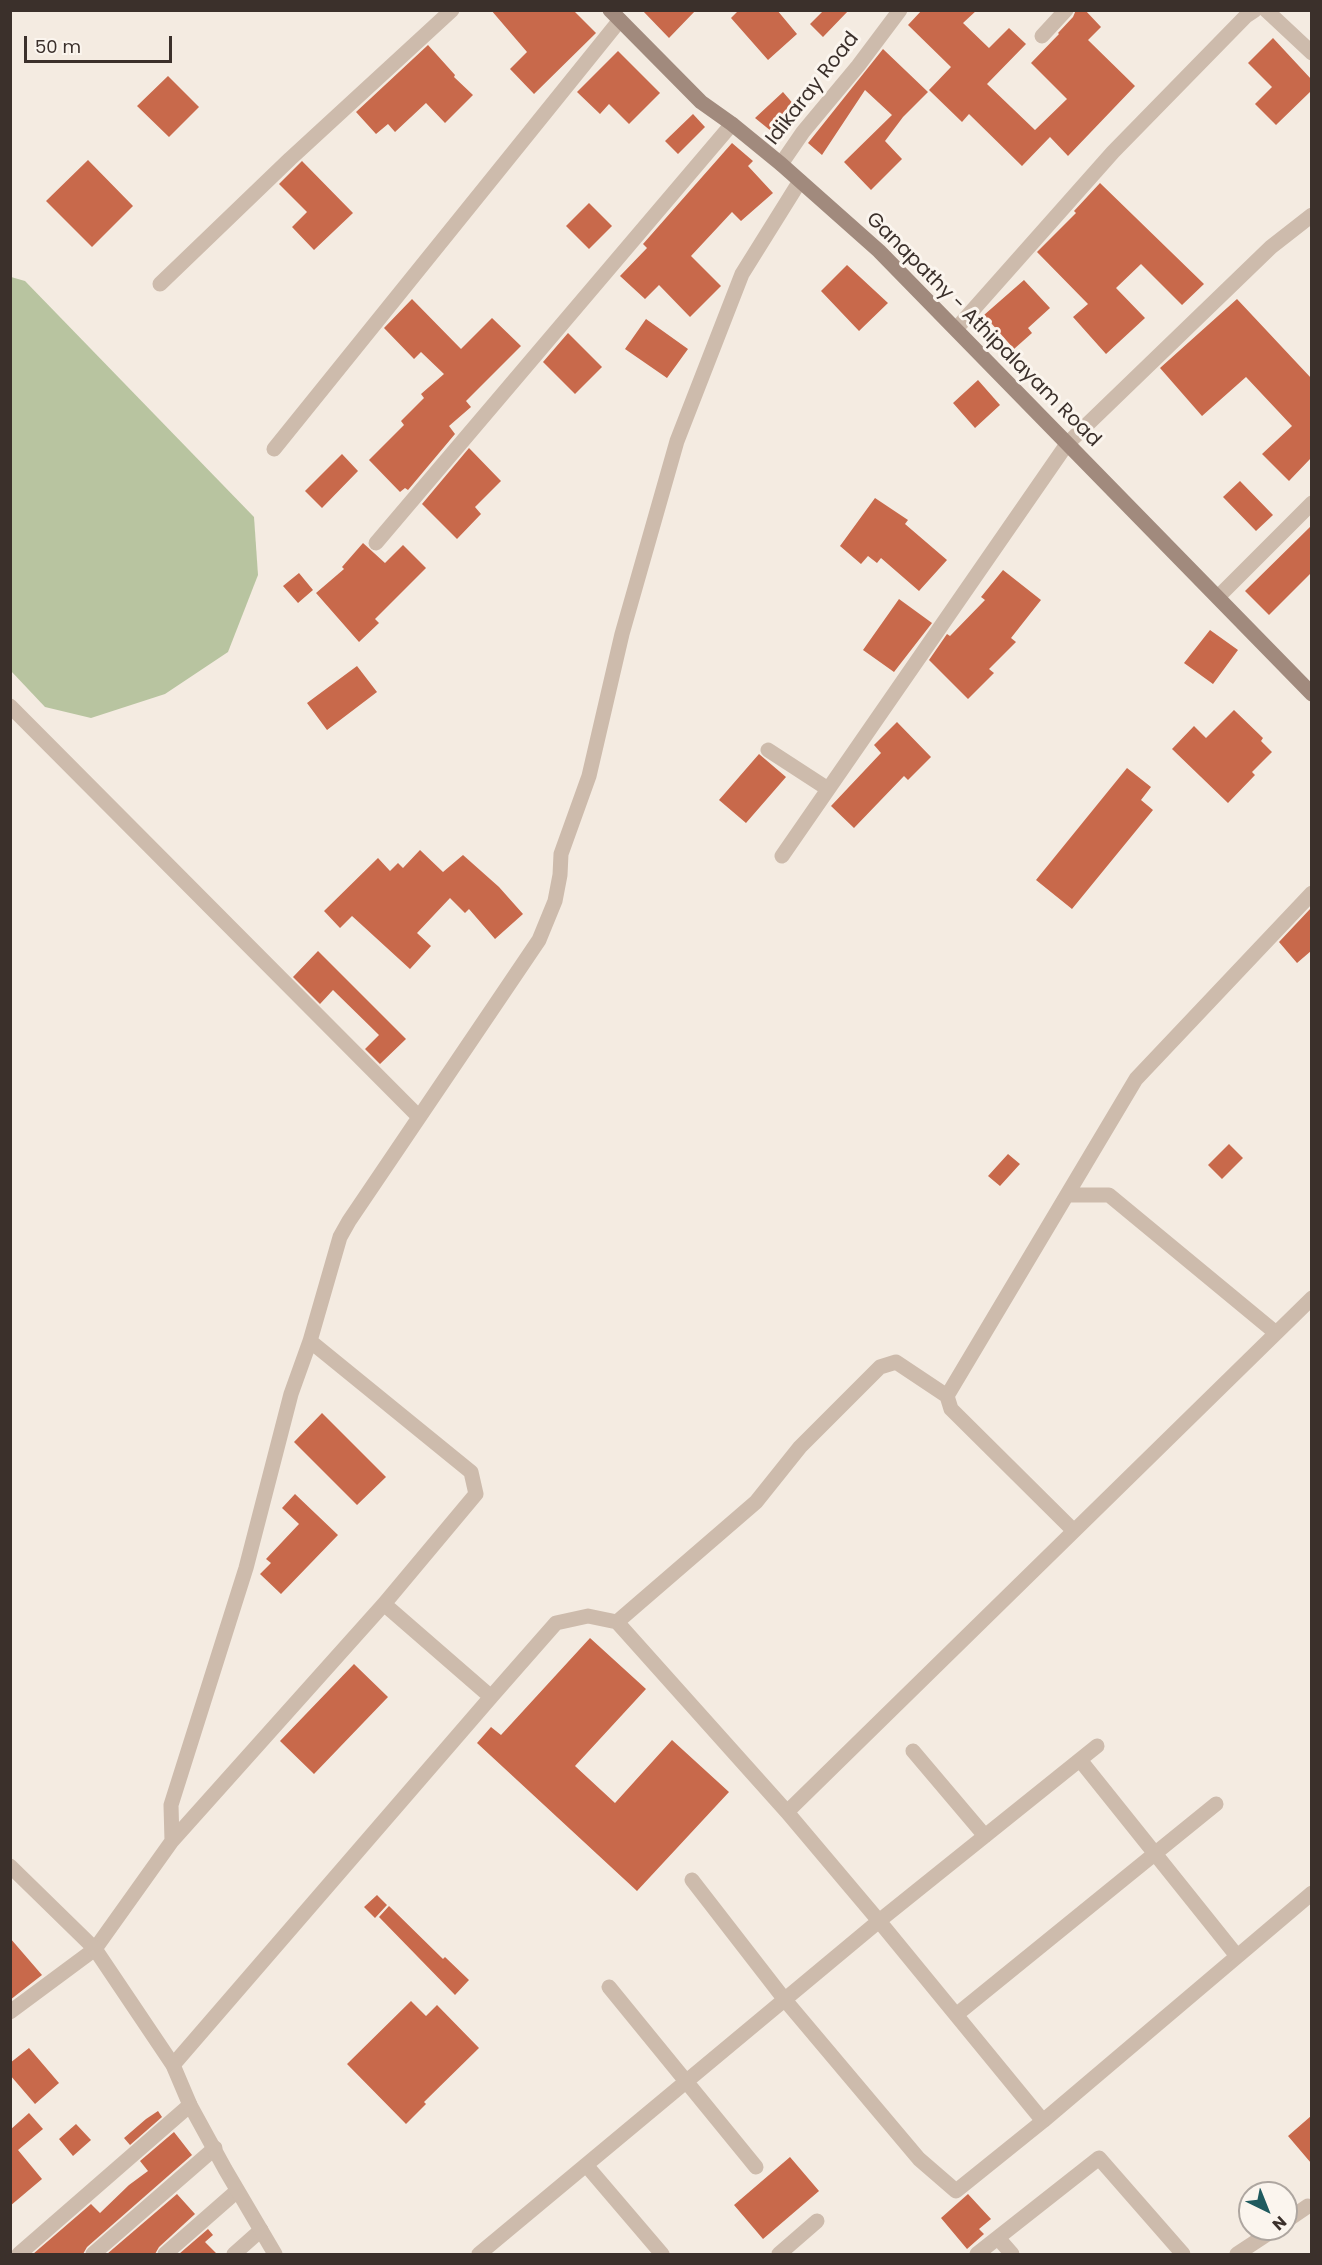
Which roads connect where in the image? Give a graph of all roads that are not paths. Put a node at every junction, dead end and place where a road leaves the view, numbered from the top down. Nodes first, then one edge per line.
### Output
1 (452, 10) edge
2 (900, 10) edge
3 (1066, 10) edge
4 (1255, 10) edge
5 (1266, 10) edge
6 (615, 15) edge
7 (1041, 36) dead end
8 (1311, 53) edge
9 (732, 124) junction
10 (782, 164) junction
11 (800, 181) junction
12 (1311, 215) edge
13 (160, 284) dead end
14 (956, 329) junction
15 (1067, 444) junction
16 (274, 449) dead end
17 (1311, 503) edge
18 (376, 543) dead end
19 (1218, 597) junction
20 (1311, 694) edge
21 (10, 706) edge
22 (768, 750) dead end
23 (828, 789) junction
24 (782, 856) dead end
25 (1311, 893) edge
26 (419, 1117) junction
27 (1067, 1195) junction
28 (1311, 1298) edge
29 (1276, 1333) junction
30 (310, 1341) junction
31 (947, 1396) junction
32 (1074, 1531) junction
33 (384, 1604) junction
34 (617, 1622) junction
35 (491, 1697) junction
36 (1097, 1746) dead end
37 (913, 1750) dead end
38 (1080, 1760) junction
39 (1216, 1804) dead end
40 (787, 1812) junction
41 (985, 1836) junction
42 (172, 1841) junction
43 (1155, 1854) junction
44 (10, 1866) edge
45 (692, 1880) dead end
46 (1311, 1893) edge
47 (879, 1921) junction
48 (95, 1949) junction
49 (1237, 1956) junction
50 (609, 1987) dead end
51 (785, 2000) junction
52 (10, 2012) edge
53 (956, 2015) junction
54 (173, 2065) junction
55 (687, 2081) junction
56 (190, 2105) junction
57 (1043, 2121) junction
58 (215, 2148) junction
59 (586, 2165) junction
60 (756, 2167) dead end
61 (237, 2191) junction
62 (1308, 2206) dead end
63 (1298, 2213) edge
64 (817, 2222) dead end
65 (261, 2230) junction
66 (998, 2238) junction
67 (1257, 2241) edge
68 (497, 2249) edge
69 (19, 2254) edge
70 (93, 2254) edge
71 (165, 2254) edge
72 (234, 2254) edge
73 (275, 2254) edge
74 (479, 2254) edge
75 (662, 2254) edge
76 (779, 2254) edge
77 (977, 2254) edge
78 (1012, 2254) edge
79 (1183, 2254) edge
80 (1238, 2254) edge

1 - 13 street
2 - 10 street, Idikaray Road
3 - 7 street
4 - 14 street
5 - 8 street
6 - 9 main road, Ganapathy - Athipalayam Road
6 - 16 street
9 - 10 main road, Ganapathy - Athipalayam Road
9 - 18 street
10 - 11 main road, Ganapathy - Athipalayam Road
11 - 14 main road, Ganapathy - Athipalayam Road
11 - 26 street
12 - 15 street
14 - 15 main road, Ganapathy - Athipalayam Road
15 - 19 main road, Ganapathy - Athipalayam Road
15 - 23 street
17 - 19 street
19 - 20 main road, Ganapathy - Athipalayam Road
21 - 26 street
22 - 23 street
23 - 24 street
25 - 27 street
26 - 30 street
27 - 29 street
27 - 31 street
28 - 29 street
29 - 32 street
30 - 33 street
30 - 42 street
31 - 32 street
31 - 34 street
32 - 40 street
33 - 35 street
33 - 42 street
34 - 35 street
34 - 40 street
35 - 54 street
36 - 38 street
37 - 41 street
38 - 41 street
38 - 43 street
39 - 43 street
40 - 47 street
41 - 47 street
42 - 48 street
43 - 49 street
43 - 53 street
44 - 48 street
45 - 51 street
46 - 49 street
47 - 51 street
47 - 53 street
48 - 52 street
48 - 54 street
49 - 57 street
50 - 55 street
51 - 55 street
51 - 57 street
53 - 57 street
54 - 56 street
55 - 59 street
55 - 60 street
56 - 58 street
56 - 69 street
58 - 61 street
58 - 70 street
59 - 68 street
59 - 75 street
61 - 65 street
61 - 71 street
62 - 63 street
64 - 76 street
65 - 72 street
65 - 73 street
66 - 77 street
66 - 78 street
66 - 79 street
67 - 80 street
68 - 74 street

